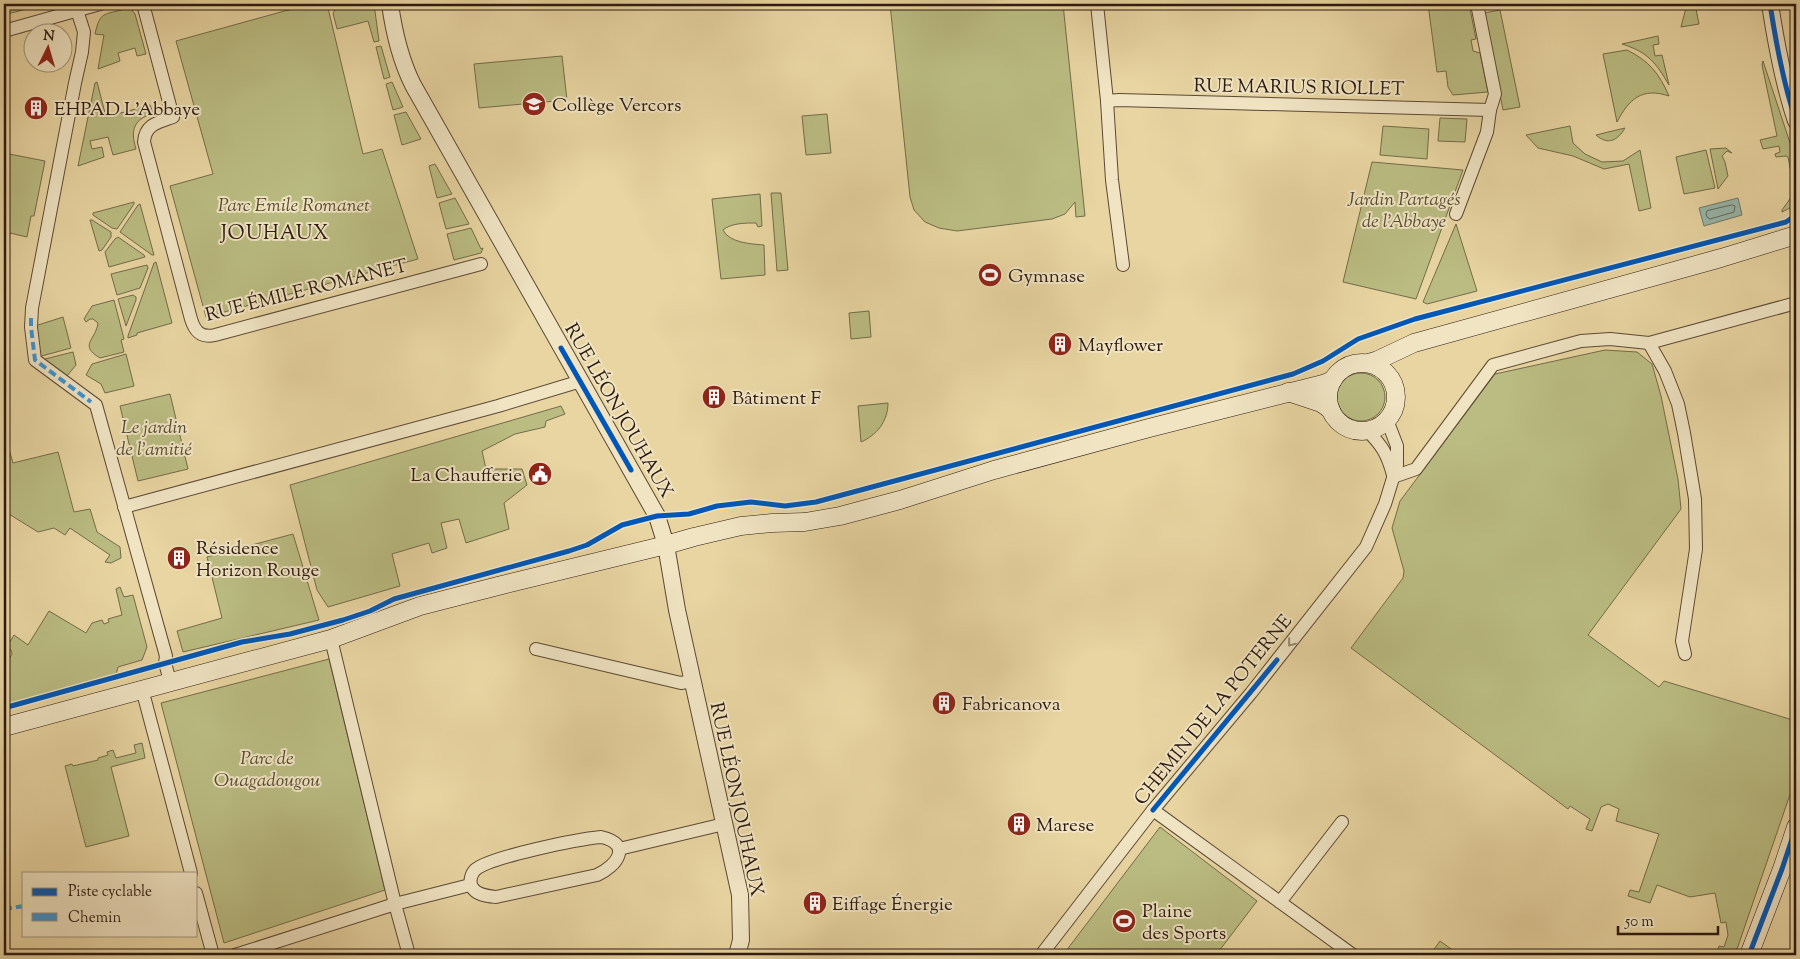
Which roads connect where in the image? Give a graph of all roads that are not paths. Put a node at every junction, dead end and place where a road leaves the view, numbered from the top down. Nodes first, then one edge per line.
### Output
1 (100, 4) edge
2 (143, 4) edge
3 (390, 4) edge
4 (1097, 4) edge
5 (1478, 4) edge
6 (1770, 4) edge
7 (77, 10) junction
8 (4, 31) edge
9 (1107, 102) junction
10 (1490, 110) junction
11 (1796, 121) edge
12 (1456, 214) dead end
13 (1796, 235) edge
14 (481, 264) dead end
15 (1123, 265) dead end
16 (1796, 303) edge
17 (1649, 343) junction
18 (1404, 348) junction
19 (1368, 363) junction
20 (1333, 380) junction
21 (1391, 380) junction
22 (581, 381) junction
23 (1287, 392) junction
24 (1331, 410) junction
25 (1387, 420) junction
26 (1367, 430) junction
27 (1393, 477) junction
28 (124, 507) junction
29 (666, 545) junction
30 (331, 639) junction
31 (536, 648) dead end
32 (1686, 654) dead end
33 (692, 680) junction
34 (170, 681) junction
35 (142, 689) junction
36 (4, 727) edge
37 (1153, 810) junction
38 (1342, 822) dead end
39 (724, 824) junction
40 (1796, 827) edge
41 (619, 849) junction
42 (191, 872) edge
43 (470, 885) junction
44 (198, 900) edge
45 (1280, 902) junction
46 (395, 904) junction
47 (213, 955) edge
48 (235, 955) edge
49 (409, 955) edge
50 (737, 955) edge
51 (1041, 955) edge
52 (1353, 955) edge
53 (1749, 955) edge

1 - 7 street
2 - 14 street, RUE ÉMILE ROMANET
3 - 22 street, RUE LÉON JOUHAUX
4 - 9 street
5 - 10 street
6 - 11 street
7 - 8 street
7 - 28 street
9 - 10 street, RUE MARIUS RIOLLET
9 - 15 street
10 - 12 street
13 - 18 main road
16 - 17 street
17 - 27 street
17 - 32 street
18 - 19 main road
18 - 21 main road
19 - 20 main road
19 - 21 main road
20 - 23 main road
20 - 24 main road
21 - 25 main road
22 - 28 street
22 - 29 street, RUE LÉON JOUHAUX
23 - 24 main road
23 - 29 main road
24 - 26 main road
25 - 26 main road
25 - 27 street, CHEMIN DE LA POTERNE
26 - 27 street
27 -> 37 street, CHEMIN DE LA POTERNE
28 - 34 street
29 - 30 main road
29 - 33 street, RUE LÉON JOUHAUX
30 - 34 main road
30 - 46 street
31 - 33 street
33 - 39 street, RUE LÉON JOUHAUX
34 - 35 main road
35 - 36 main road
35 - 42 street
37 - 45 street
37 - 51 street, CHEMIN DE LA POTERNE
38 - 45 street
39 - 41 street
39 - 50 street, RUE LÉON JOUHAUX
40 - 53 main road
41 - 43 street
41 - 43 street
43 - 46 street
44 - 47 street
45 - 52 street
46 - 48 street
46 - 49 street

